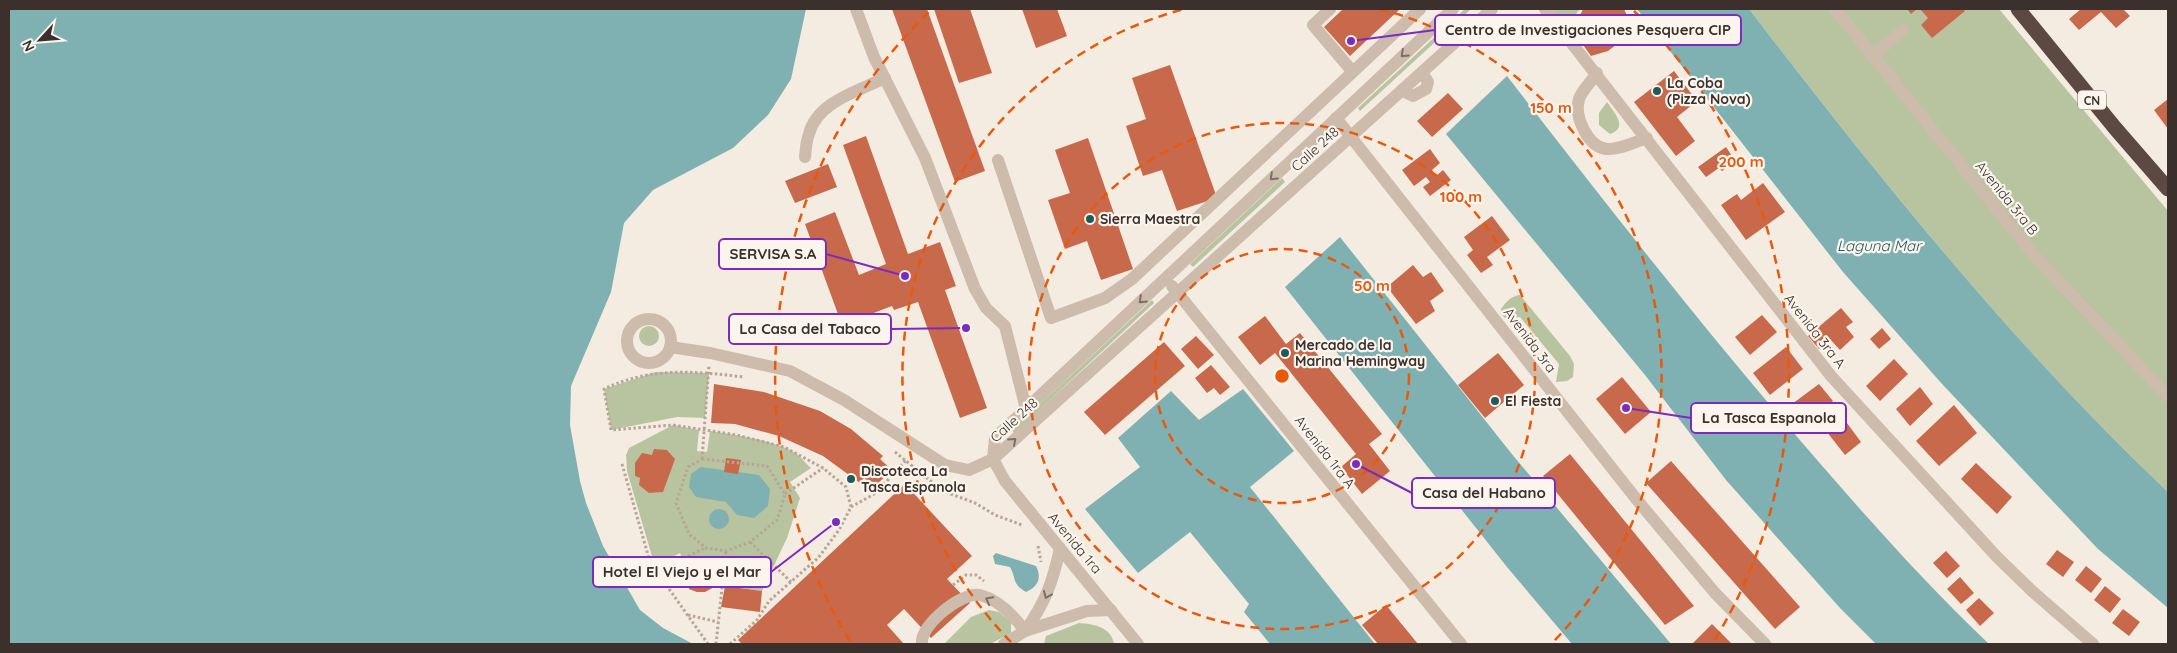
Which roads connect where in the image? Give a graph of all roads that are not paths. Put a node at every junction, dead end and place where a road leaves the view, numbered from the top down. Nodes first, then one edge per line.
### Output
1 (856, 9) edge
2 (1330, 9) edge
3 (1420, 9) edge
4 (1453, 9) edge
5 (1492, 9) edge
6 (1545, 9) edge
7 (1835, 9) edge
8 (2018, 9) edge
9 (1903, 30) dead end
10 (1873, 56) junction
11 (1352, 71) junction
12 (1597, 73) junction
13 (885, 78) junction
14 (1336, 118) junction
15 (1351, 136) junction
16 (1647, 138) junction
17 (805, 157) dead end
18 (998, 160) dead end
19 (2168, 189) edge
20 (1166, 278) junction
21 (1178, 292) junction
22 (670, 348) dead end
23 (2168, 397) edge
24 (1026, 409) junction
25 (993, 459) junction
26 (1060, 548) junction
27 (1111, 610) junction
28 (1025, 632) junction
29 (922, 644) edge
30 (1004, 644) edge
31 (1138, 644) edge
32 (1461, 644) edge
33 (1765, 644) edge
34 (2093, 644) edge

1 - 13 street
2 - 11 street
3 - 11 street
4 -> 14 street, Calle 248
5 - 15 street, Calle 248
6 - 12 street, Avenida 3ra A
7 - 10 street, Avenida 3ra B
8 - 19 highway, CN
9 - 10 street
10 - 23 street, Avenida 3ra B
11 - 18 street
12 - 16 street, Avenida 3ra A
12 - 16 street
13 - 17 street
13 - 24 street
14 - 15 street, Avenida 3ra
14 -> 20 street, Calle 248
15 - 21 street, Calle 248
15 - 33 street, Avenida 3ra
16 - 34 street, Avenida 3ra A
20 - 21 street, Avenida 1ra A
20 -> 24 street, Calle 248
25 -> 21 street, Calle 248
21 - 32 street, Avenida 1ra A
22 - 25 street
24 - 25 street, Calle 248
25 - 26 street, Avenida 1ra
26 - 27 street, Avenida 1ra
26 -> 28 street
27 - 28 street
27 - 31 street, Avenida 1ra
28 -> 29 street
28 - 30 street

